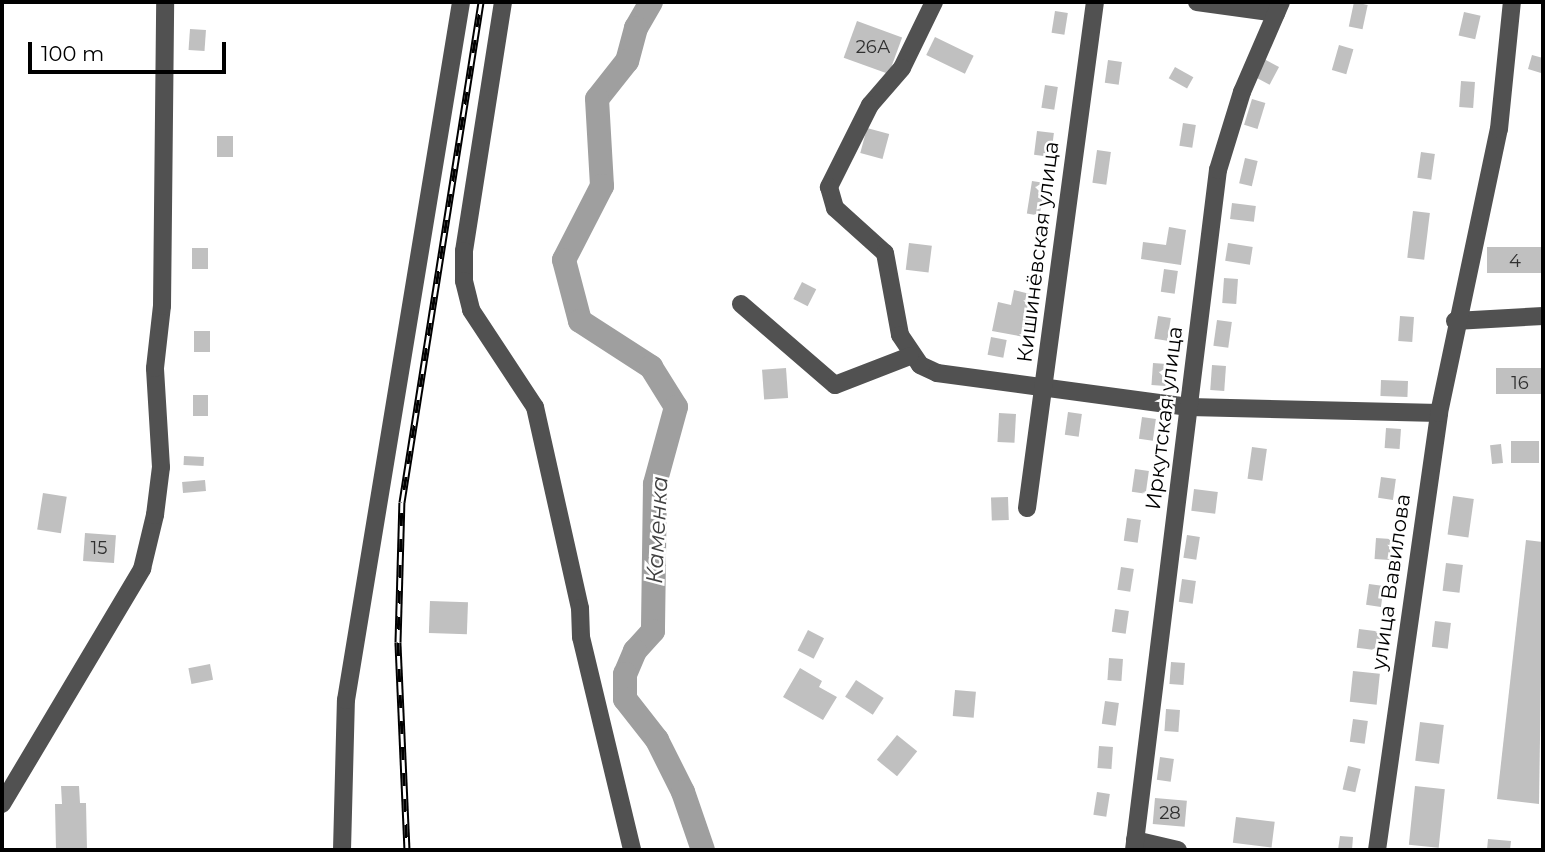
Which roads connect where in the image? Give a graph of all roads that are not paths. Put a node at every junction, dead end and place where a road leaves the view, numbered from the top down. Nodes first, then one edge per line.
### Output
1 (165, 2) edge
2 (461, 2) edge
3 (503, 2) edge
4 (934, 2) edge
5 (1095, 2) edge
6 (1197, 2) edge
7 (1512, 2) edge
8 (1278, 7) edge
9 (741, 304) dead end
10 (1543, 316) edge
11 (1455, 321) junction
12 (910, 356) junction
13 (1045, 389) junction
14 (1189, 407) junction
15 (1439, 413) junction
16 (1027, 508) dead end
17 (2, 804) edge
18 (1135, 845) edge
19 (342, 850) edge
20 (632, 850) edge
21 (1178, 850) edge
22 (1377, 850) edge

1 - 17 street
2 - 19 street
3 - 20 street
4 - 12 street
5 - 13 street, Кишинёвская улица
6 - 8 street
7 - 11 street, улица Вавилова
8 - 14 street, Иркутская улица
9 - 12 street
10 - 11 street
11 - 15 street, улица Вавилова
12 - 13 street
13 - 14 street
13 - 16 street, Кишинёвская улица
14 - 15 street
14 - 18 street, Иркутская улица
15 - 22 street, улица Вавилова
18 - 21 street

